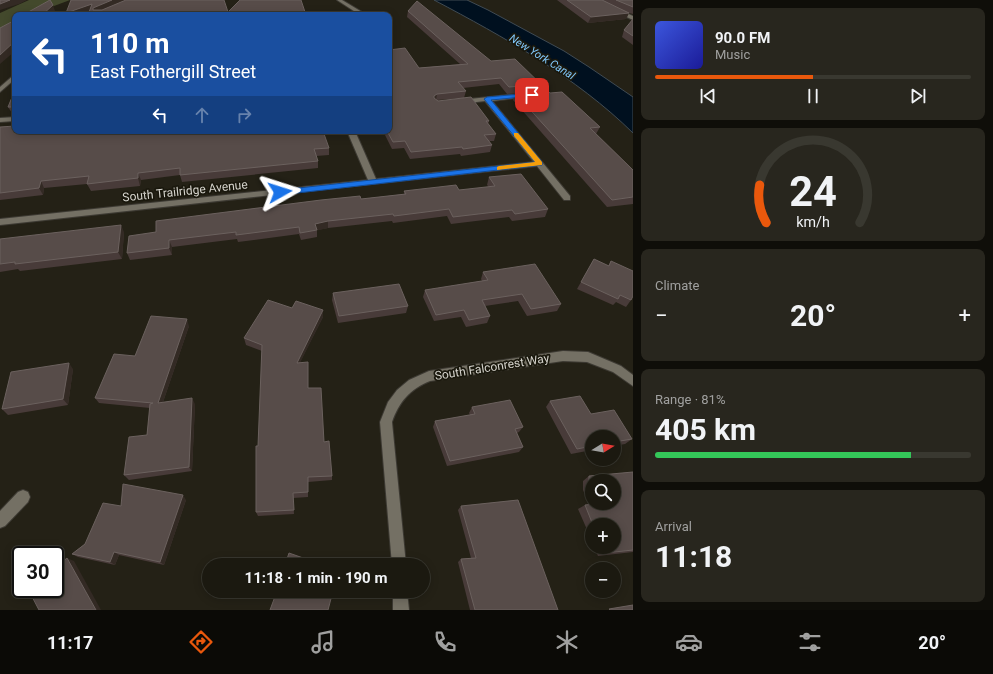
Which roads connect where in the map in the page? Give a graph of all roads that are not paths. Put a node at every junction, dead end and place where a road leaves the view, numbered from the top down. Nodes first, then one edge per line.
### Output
1 (339, 0) edge
2 (593, 0) edge
3 (359, 12) edge
4 (633, 18) edge
5 (12, 79) edge
6 (0, 90) edge
7 (532, 95) edge
8 (487, 99) junction
9 (450, 103) edge
10 (12, 119) edge
11 (0, 120) edge
12 (353, 134) edge
13 (539, 164) junction
14 (373, 182) junction
15 (567, 198) dead end
16 (0, 222) edge
17 (633, 381) edge
18 (22, 497) dead end
19 (0, 522) edge
20 (398, 558) edge
21 (400, 598) edge
22 (401, 610) edge

1 - 3 street
2 - 4 street
5 - 6 street
7 - 8 street
8 - 9 street
8 - 13 street
10 - 11 street
12 - 14 street
13 - 14 street, South Trailridge Avenue
13 - 15 street
14 - 16 street, South Trailridge Avenue
17 - 20 street, South Falconrest Way
18 - 19 street
21 - 22 street

